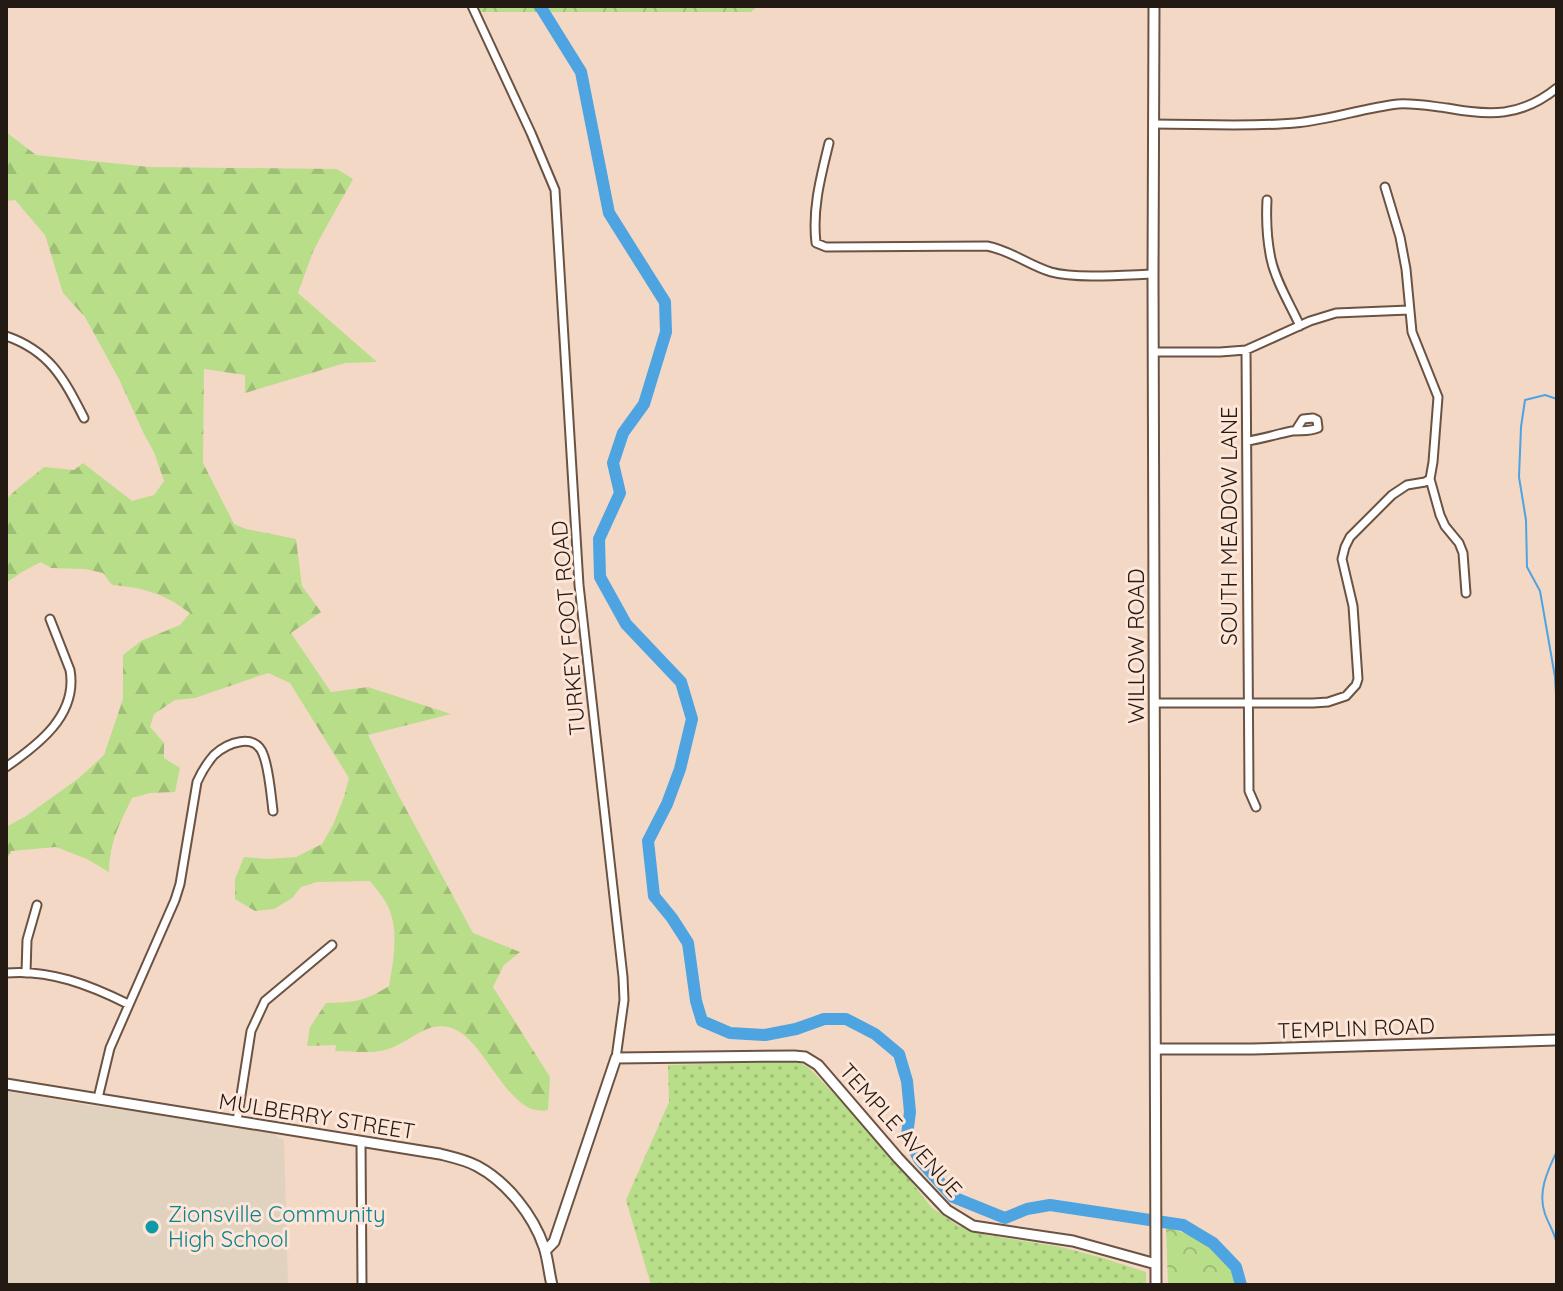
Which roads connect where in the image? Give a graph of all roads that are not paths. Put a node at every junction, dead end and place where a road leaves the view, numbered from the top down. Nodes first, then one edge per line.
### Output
1 (472, 6) edge
2 (1154, 6) edge
3 (1557, 88) edge
4 (1153, 124) junction
5 (829, 143) dead end
6 (1385, 187) dead end
7 (1267, 200) dead end
8 (1153, 274) junction
9 (1409, 310) junction
10 (1300, 326) junction
11 (6, 336) edge
12 (1246, 350) junction
13 (1154, 352) junction
14 (84, 418) dead end
15 (1296, 430) dead end
16 (1247, 441) junction
17 (1427, 480) junction
18 (1466, 593) dead end
19 (50, 619) dead end
20 (1248, 702) junction
21 (1154, 703) junction
22 (6, 767) edge
23 (1256, 807) dead end
24 (273, 811) dead end
25 (37, 905) dead end
26 (332, 945) dead end
27 (6, 973) edge
28 (26, 973) junction
29 (128, 1004) junction
30 (1557, 1040) edge
31 (1156, 1049) junction
32 (616, 1058) junction
33 (6, 1084) edge
34 (98, 1098) junction
35 (237, 1121) junction
36 (361, 1142) junction
37 (546, 1250) junction
38 (1156, 1264) junction
39 (362, 1285) edge
40 (552, 1285) edge
41 (1156, 1285) edge

1 - 32 street, TURKEY FOOT ROAD
2 - 4 street, WILLOW ROAD
3 - 4 street
4 - 8 street, WILLOW ROAD
5 - 8 street
6 - 9 street
7 - 10 street
8 - 13 street, WILLOW ROAD
9 - 10 street
9 - 17 street
10 - 12 street
11 - 14 street
12 - 13 street
12 - 16 street, SOUTH MEADOW LANE
13 - 21 street, WILLOW ROAD
15 - 16 street
16 - 20 street, SOUTH MEADOW LANE
17 - 18 street
17 - 20 street
19 - 22 street
20 - 21 street
20 - 23 street, SOUTH MEADOW LANE
21 - 31 street, WILLOW ROAD
24 - 29 street
25 - 28 street
26 - 35 street
27 - 28 street
28 - 29 street
29 - 34 street
30 - 31 street, TEMPLIN ROAD
31 - 38 street, WILLOW ROAD
32 - 37 street, TURKEY FOOT ROAD
32 - 38 street, TEMPLE AVENUE
33 - 34 street, MULBERRY STREET
34 - 35 street, MULBERRY STREET
35 - 36 street, MULBERRY STREET
36 - 37 street, MULBERRY STREET
36 - 39 street
37 - 40 street, MULBERRY STREET
38 - 41 street, WILLOW ROAD

